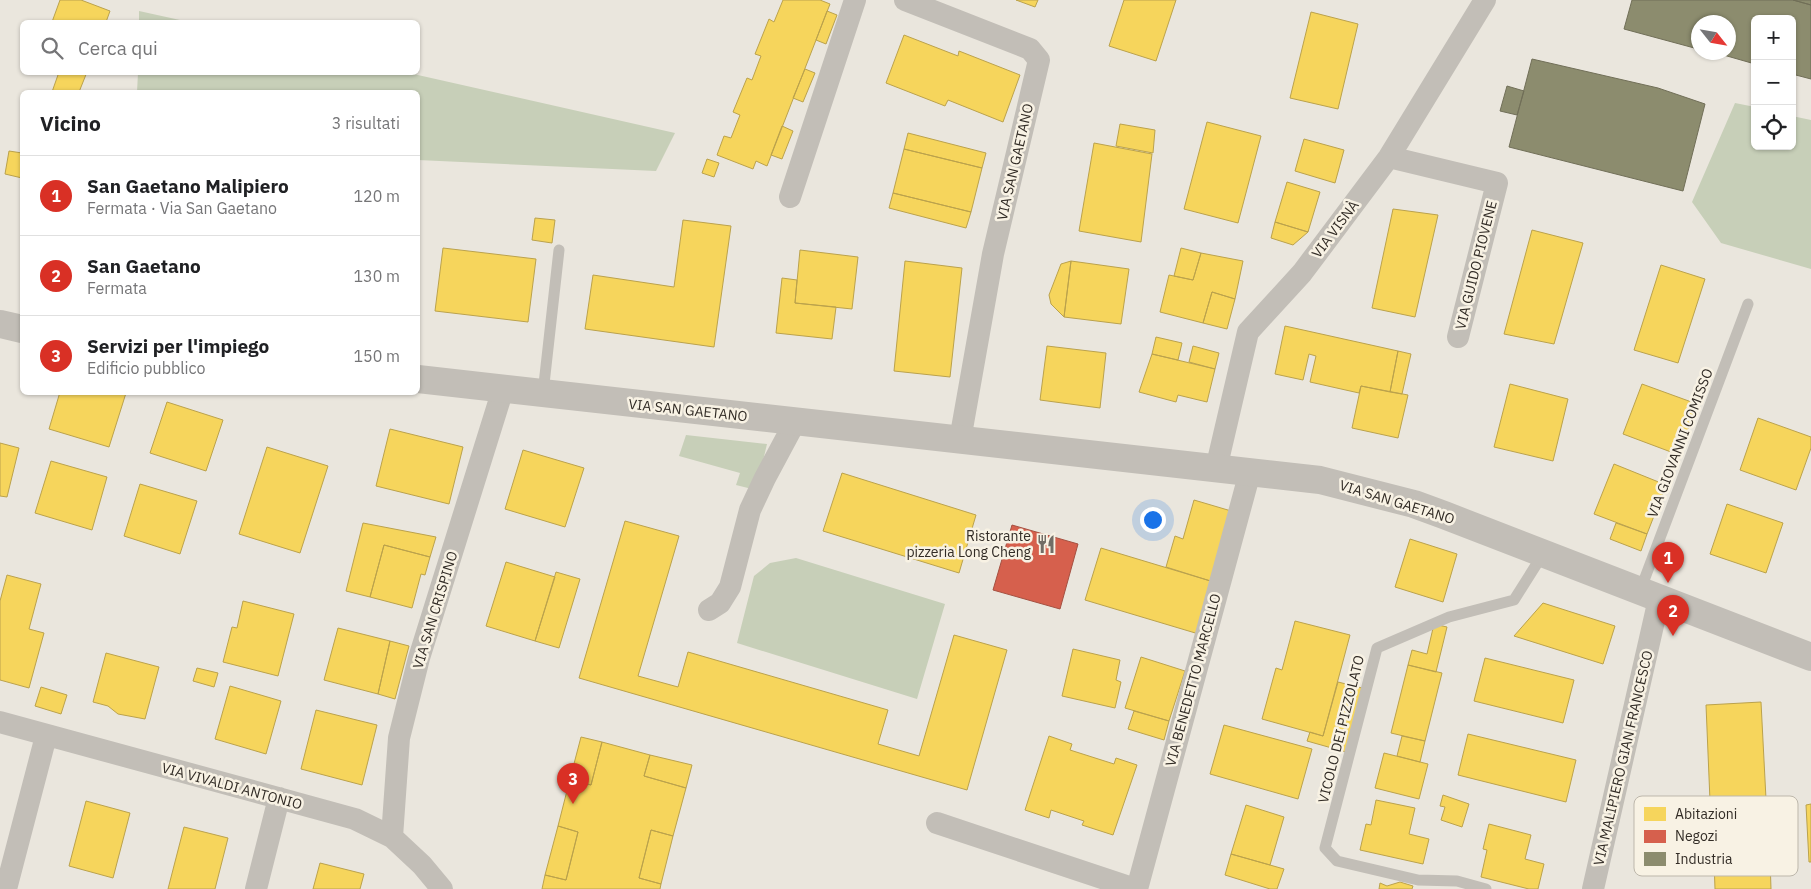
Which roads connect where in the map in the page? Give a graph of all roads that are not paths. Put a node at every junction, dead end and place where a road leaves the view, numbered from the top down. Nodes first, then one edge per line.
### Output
1 (855, 0) edge
2 (906, 0) edge
3 (1485, 0) edge
4 (1389, 157) junction
5 (790, 197) dead end
6 (559, 250) dead end
7 (1748, 304) dead end
8 (0, 324) edge
9 (20, 329) edge
10 (1458, 338) dead end
11 (420, 379) edge
12 (503, 389) junction
13 (543, 393) junction
14 (795, 422) junction
15 (960, 440) junction
16 (1216, 469) junction
17 (1250, 472) junction
18 (1543, 554) junction
19 (1650, 595) junction
20 (708, 610) dead end
21 (1811, 657) edge
22 (0, 722) edge
23 (46, 736) junction
24 (279, 798) junction
25 (937, 823) dead end
26 (392, 837) junction
27 (6, 889) edge
28 (256, 889) edge
29 (442, 889) edge
30 (1136, 889) edge
31 (1486, 889) edge
32 (1593, 889) edge

1 - 5 street
2 - 15 street, VIA SAN GAETANO
3 - 4 street, VIA VISNÀ
4 - 10 street, VIA GUIDO PIOVENE
4 - 16 street, VIA VISNÀ
6 - 13 lane
7 - 19 lane, VIA GIOVANNI COMISSO
8 - 9 street
11 - 12 street, VIA SAN GAETANO
12 - 13 street, VIA SAN GAETANO
12 - 26 street, VIA SAN CRISPINO
13 - 14 street, VIA SAN GAETANO
14 - 15 street, VIA SAN GAETANO
14 - 20 street
15 - 16 street, VIA SAN GAETANO
16 - 17 street, VIA SAN GAETANO
17 - 18 street, VIA SAN GAETANO
17 - 30 street, VIA BENEDETTO MARCELLO
18 - 19 street, VIA SAN GAETANO
18 - 31 lane, VICOLO DEI PIZZOLATO
19 - 21 street, VIA SAN GAETANO
19 - 32 street, VIA MALIPIERO GIAN FRANCESCO
22 - 23 street, VIA VIVALDI ANTONIO
23 - 24 street, VIA VIVALDI ANTONIO
23 - 27 street
24 - 26 street, VIA VIVALDI ANTONIO
24 - 28 street
25 - 30 street
26 - 29 street, VIA VIVALDI ANTONIO

